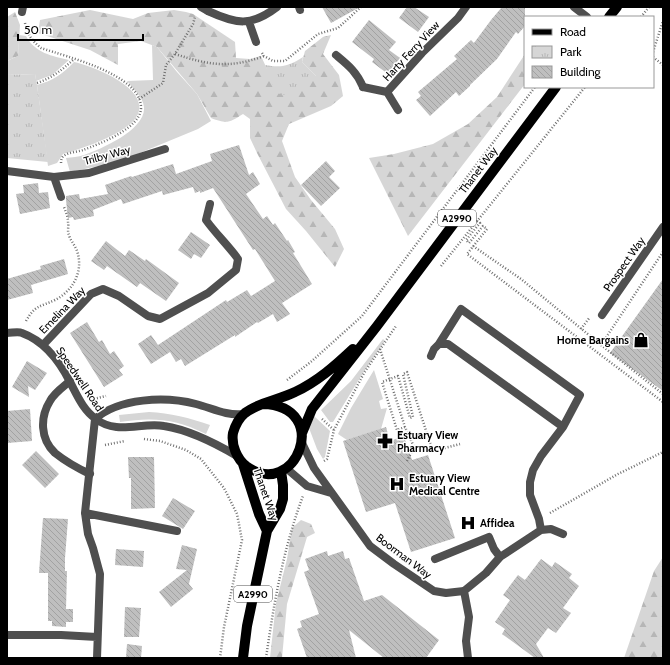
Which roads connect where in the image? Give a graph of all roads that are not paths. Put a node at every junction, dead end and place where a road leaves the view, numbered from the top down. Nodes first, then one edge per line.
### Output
1 (277, 7) edge
2 (466, 7) edge
3 (574, 7) edge
4 (617, 7) edge
5 (202, 10) edge
6 (586, 16) edge
7 (610, 16) edge
8 (249, 22) junction
9 (256, 42) road end
10 (336, 55) dead end
11 (555, 88) edge
12 (387, 92) junction
13 (398, 110) dead end
14 (165, 149) dead end
15 (7, 171) edge
16 (58, 176) junction
17 (61, 197) road end
18 (210, 204) dead end
19 (663, 227) edge
20 (602, 314) dead end
21 (376, 326) junction
22 (7, 333) edge
23 (439, 344) junction
24 (43, 345) junction
25 (431, 356) dead end
26 (70, 381) junction
27 (263, 404) junction
28 (243, 414) junction
29 (95, 419) junction
30 (563, 427) junction
31 (302, 438) junction
32 (240, 460) junction
33 (283, 469) junction
34 (90, 474) junction
35 (331, 493) junction
36 (85, 513) junction
37 (540, 530) junction
38 (177, 531) dead end
39 (267, 531) junction
40 (563, 534) dead end
41 (500, 557) junction
42 (435, 559) dead end
43 (464, 591) junction
44 (7, 635) edge
45 (97, 637) junction
46 (97, 658) edge
47 (243, 658) edge
48 (468, 658) edge

1 - 8 street
2 - 12 street, Harty Ferry View
3 - 6 street
4 - 7 main road
5 - 8 street
8 - 9 street
10 - 12 street, Harty Ferry View
11 - 21 main road, Thanet Way / A2990
12 - 13 street, Harty Ferry View
14 - 16 street, Trilby Way
15 - 16 street, Trilby Way
16 - 17 street
18 - 24 street, Emelina Way
19 - 20 street, Prospect Way
21 - 27 main road, Thanet Way / A2990
21 - 31 main road, Thanet Way / A2990
22 - 24 street, Speedwell Road
23 - 25 street
23 - 30 street
23 - 30 street
24 - 26 street, Speedwell Road
26 - 29 street, Speedwell Road
26 - 34 street
27 - 28 main road, Thanet Way
27 - 31 main road
28 - 29 street
28 - 32 main road, Thanet Way
29 - 32 street
29 - 34 street, Speedwell Road
30 - 37 street
31 - 33 main road, Thanet Way
31 - 35 street, Boorman Way
32 - 33 main road, Thanet Way
32 - 39 main road, Thanet Way
33 - 35 street
33 - 39 main road, Thanet Way / A2990
34 - 36 street, Speedwell Road
35 - 43 street, Boorman Way
36 - 38 street
36 - 45 street, Speedwell Road
37 - 40 street
37 - 41 street
39 - 47 main road, Thanet Way / A2990
41 - 42 street
41 - 43 street
43 - 48 street
44 - 45 street
45 - 46 street, Speedwell Road

